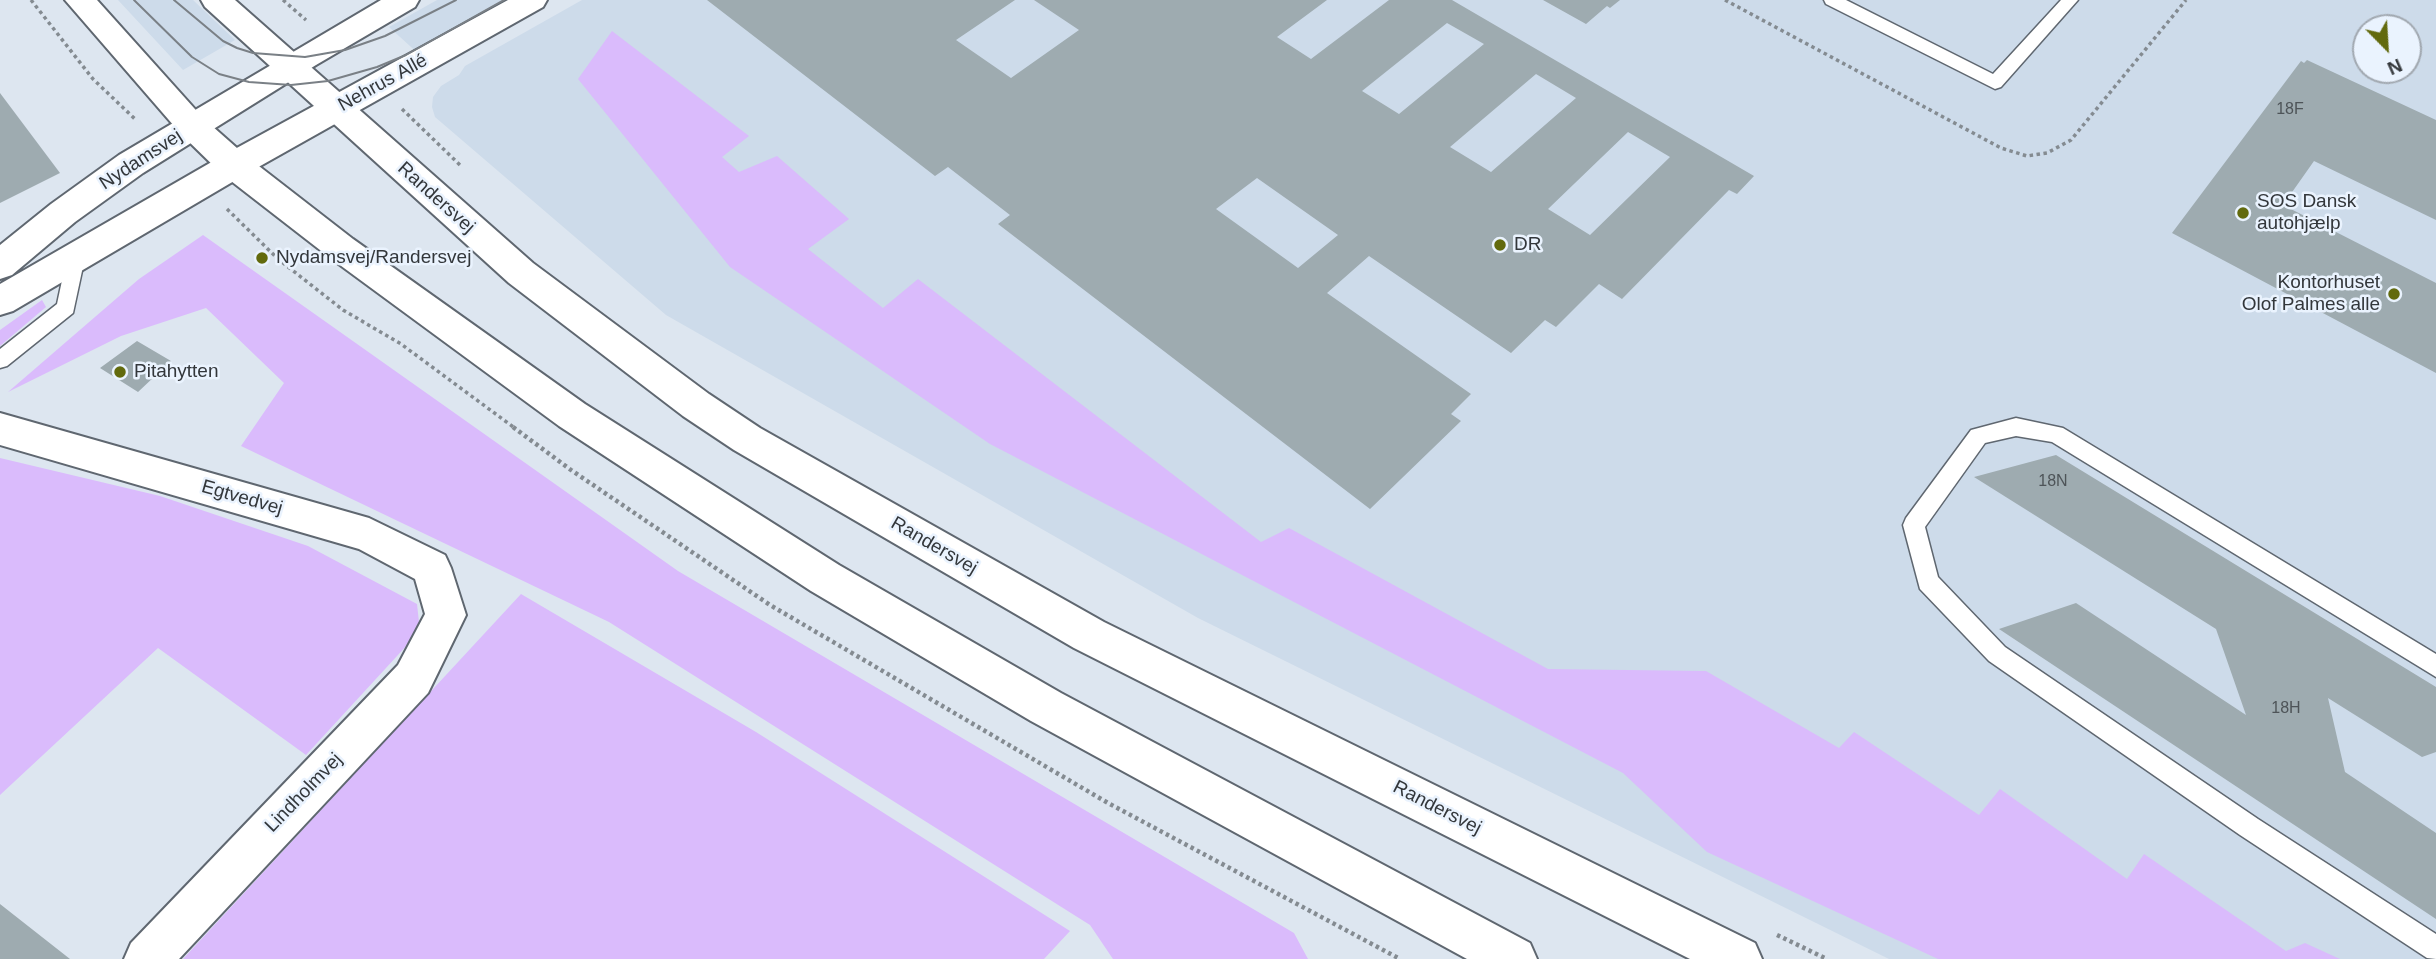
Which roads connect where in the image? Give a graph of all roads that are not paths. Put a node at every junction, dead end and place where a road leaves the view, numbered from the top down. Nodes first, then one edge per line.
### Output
1 (80, 0) edge
2 (216, 0) edge
3 (404, 0) edge
4 (532, 0) edge
5 (1832, 0) edge
6 (2070, 0) edge
7 (290, 66) junction
8 (336, 108) junction
9 (192, 126) junction
10 (234, 165) junction
11 (76, 257) junction
12 (0, 265) edge
13 (0, 301) edge
14 (0, 360) edge
15 (0, 429) edge
16 (446, 615) joint
17 (2436, 666) edge
18 (1752, 944) edge
19 (2436, 949) edge
20 (147, 959) edge
21 (1514, 959) edge

1 - 9 main road
2 - 7 main road, Randersvej
3 - 7 main road
4 - 8 main road, Nehrus Allé
5 - 6 lane
7 - 8 main road, Randersvej
7 - 9 main road, Nydamsvej
8 - 10 main road, Nehrus Allé
8 - 18 main road, Randersvej
9 - 10 main road
9 - 12 main road, Nydamsvej
10 - 11 main road
10 - 21 main road
11 - 13 main road
11 - 14 lane
15 - 16 main road, Egtvedvej
16 - 20 main road, Lindholmvej
17 - 19 lane

